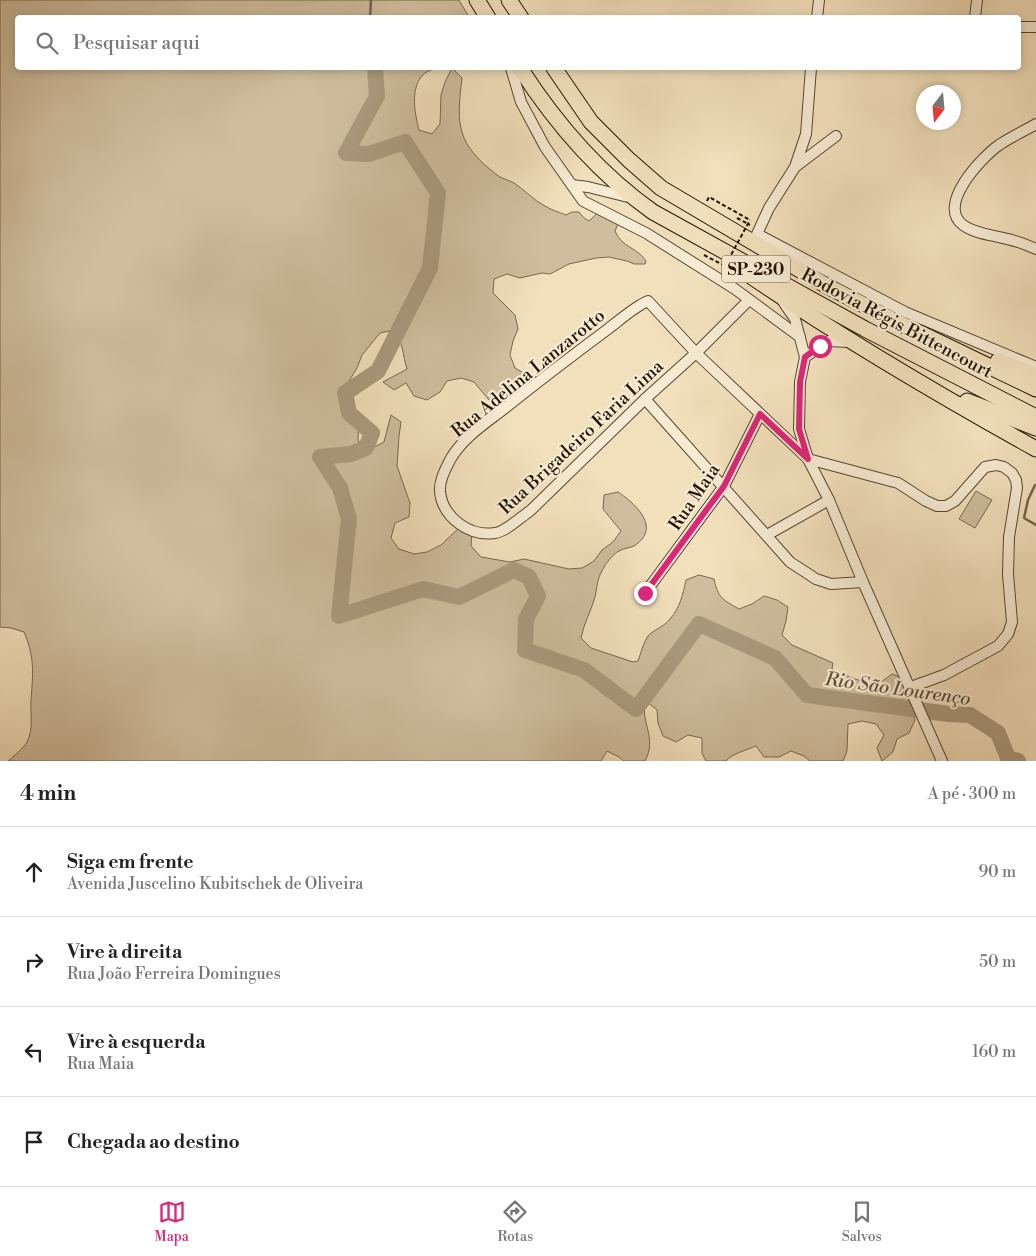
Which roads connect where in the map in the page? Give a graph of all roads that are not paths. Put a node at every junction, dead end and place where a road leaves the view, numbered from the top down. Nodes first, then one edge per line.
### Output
1 (477, 0) edge
2 (509, 0) edge
3 (819, 0) edge
4 (977, 0) edge
5 (486, 15) edge
6 (519, 15) edge
7 (816, 15) edge
8 (975, 15) edge
9 (1021, 27) edge
10 (1036, 27) edge
11 (511, 70) edge
12 (521, 70) edge
13 (555, 70) edge
14 (811, 70) edge
15 (564, 83) junction
16 (1036, 124) edge
17 (836, 136) dead end
18 (795, 167) junction
19 (572, 185) junction
20 (634, 199) junction
21 (677, 226) junction
22 (758, 232) junction
23 (1036, 249) edge
24 (779, 295) junction
25 (749, 300) junction
26 (891, 319) junction
27 (800, 337) junction
28 (863, 348) junction
29 (696, 353) junction
30 (805, 357) junction
31 (1036, 367) edge
32 (1036, 376) edge
33 (917, 381) junction
34 (1036, 389) edge
35 (645, 399) junction
36 (760, 414) junction
37 (1036, 417) edge
38 (1036, 428) edge
39 (1036, 449) edge
40 (808, 459) junction
41 (441, 480) joint
42 (724, 486) junction
43 (829, 500) junction
44 (767, 536) junction
45 (863, 582) junction
46 (645, 593) dead end
47 (912, 690) junction
48 (942, 761) edge

1 - 5 highway
2 - 6 highway
3 - 7 street
4 - 8 street
9 - 10 street
11 - 19 street
12 - 20 highway, Rodovia Régis Bittencourt / SP-230
13 - 15 highway, Rodovia Régis Bittencourt / SP-230
14 - 18 street
15 - 22 highway
15 - 26 highway, Rodovia Régis Bittencourt / SP-230
16 - 23 street
17 - 18 street
18 - 22 street
19 - 20 street
19 - 25 street
20 - 21 highway, Rodovia Régis Bittencourt / SP-230
21 - 24 highway
21 - 37 highway, Rodovia Régis Bittencourt / SP-230
22 - 31 street
24 - 27 street
24 - 28 highway
25 - 27 street
25 - 29 street, Rua Brigadeiro Faria Lima
26 - 32 highway
26 - 34 highway, Rodovia Régis Bittencourt / SP-230
27 - 30 street
28 - 30 street
28 - 33 highway
29 - 35 street, Rua Brigadeiro Faria Lima
29 - 36 street
29 - 41 street, Rua Adelina Lanzarotto
30 - 40 street
33 - 38 highway
33 - 39 highway
35 - 41 street, Rua Brigadeiro Faria Lima
35 - 42 street
36 - 40 street
36 - 42 street, Rua Maia
40 - 43 street
40 - 47 street
42 - 44 street
42 - 46 street, Rua Maia
43 - 44 street
43 - 45 street
44 - 45 street
45 - 47 street
47 - 48 street

